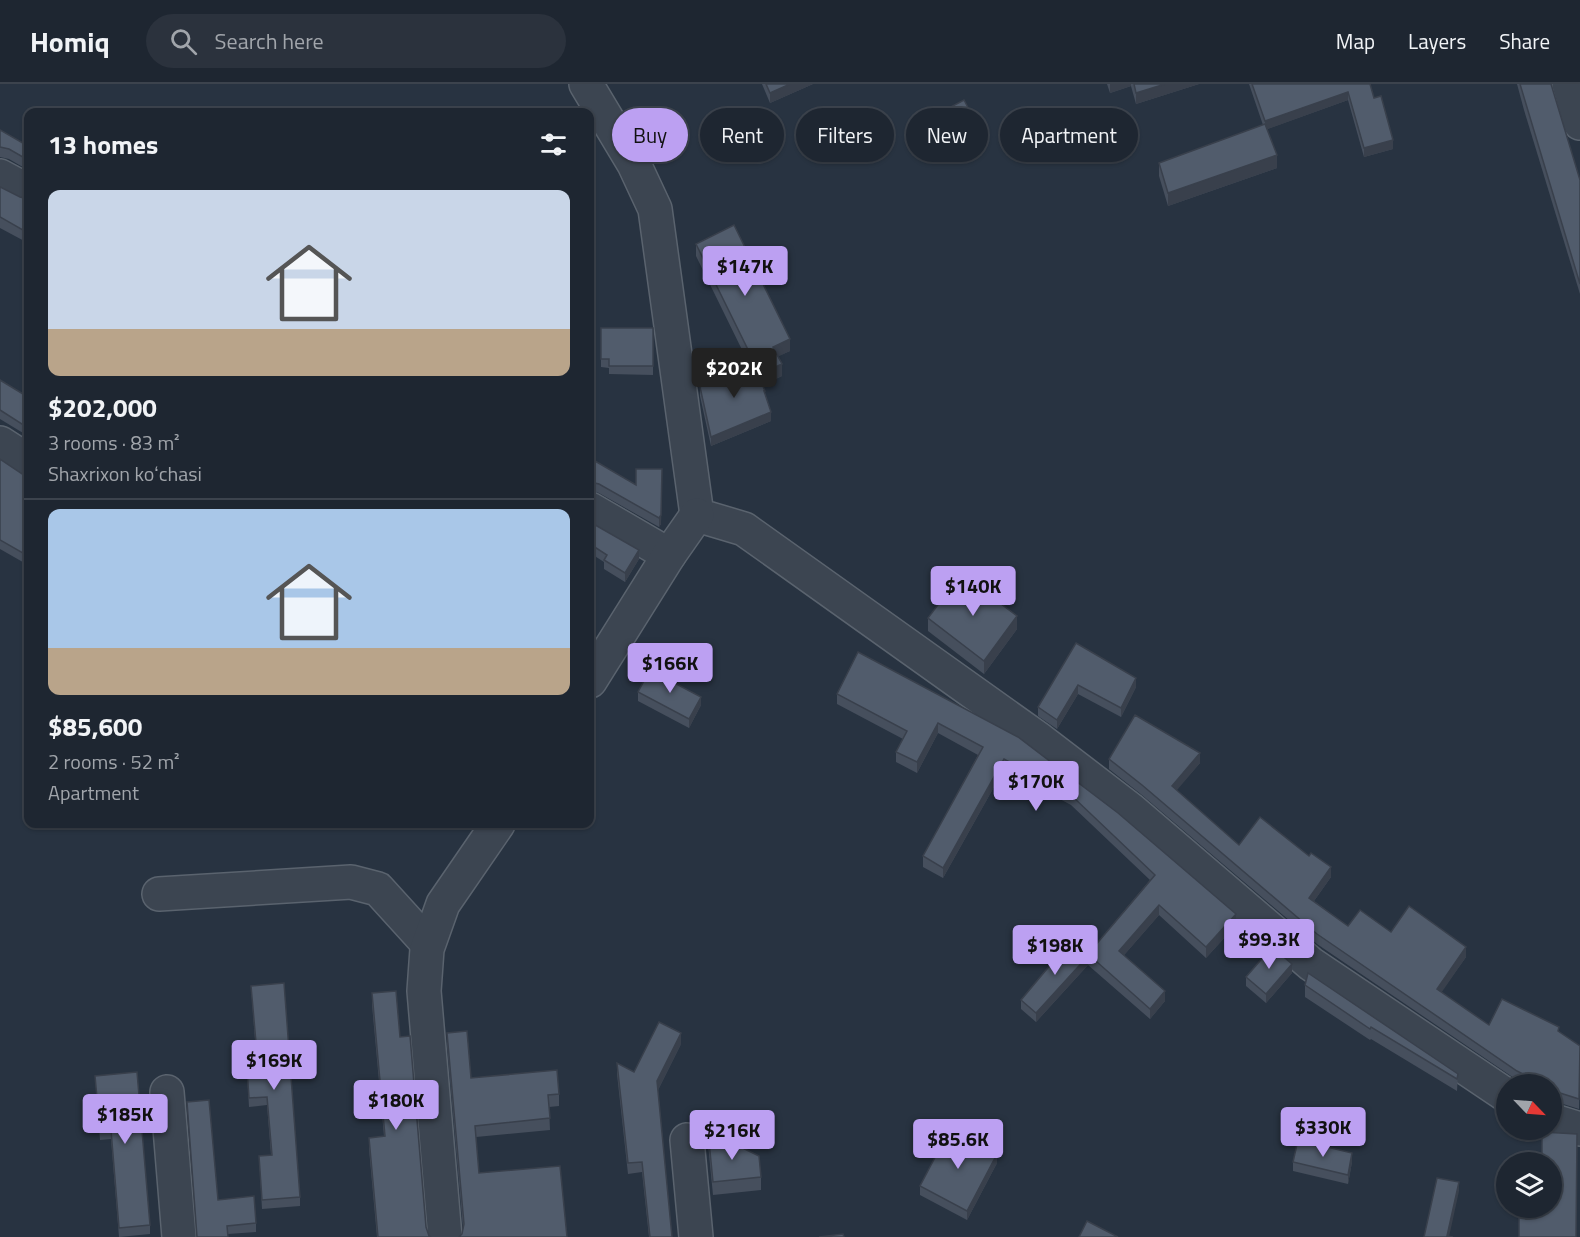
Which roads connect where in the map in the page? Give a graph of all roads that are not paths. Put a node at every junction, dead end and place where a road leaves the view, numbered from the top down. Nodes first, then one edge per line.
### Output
1 (586, 84) edge
2 (1569, 84) edge
3 (1580, 123) edge
4 (0, 176) edge
5 (24, 189) edge
6 (0, 443) edge
7 (24, 458) edge
8 (594, 511) edge
9 (697, 515) junction
10 (669, 555) junction
11 (594, 675) edge
12 (495, 828) edge
13 (159, 894) dead end
14 (428, 944) junction
15 (1496, 1088) edge
16 (167, 1092) dead end
17 (1562, 1123) edge
18 (1580, 1129) edge
19 (687, 1140) dead end
20 (179, 1237) edge
21 (445, 1237) edge
22 (696, 1237) edge

1 - 9 street
2 - 3 street
4 - 5 street
6 - 7 street
8 - 10 street
9 - 10 street
9 - 15 street
10 - 11 street
12 - 14 street
13 - 14 street
14 - 21 street
16 - 20 street
17 - 18 street
19 - 22 street

